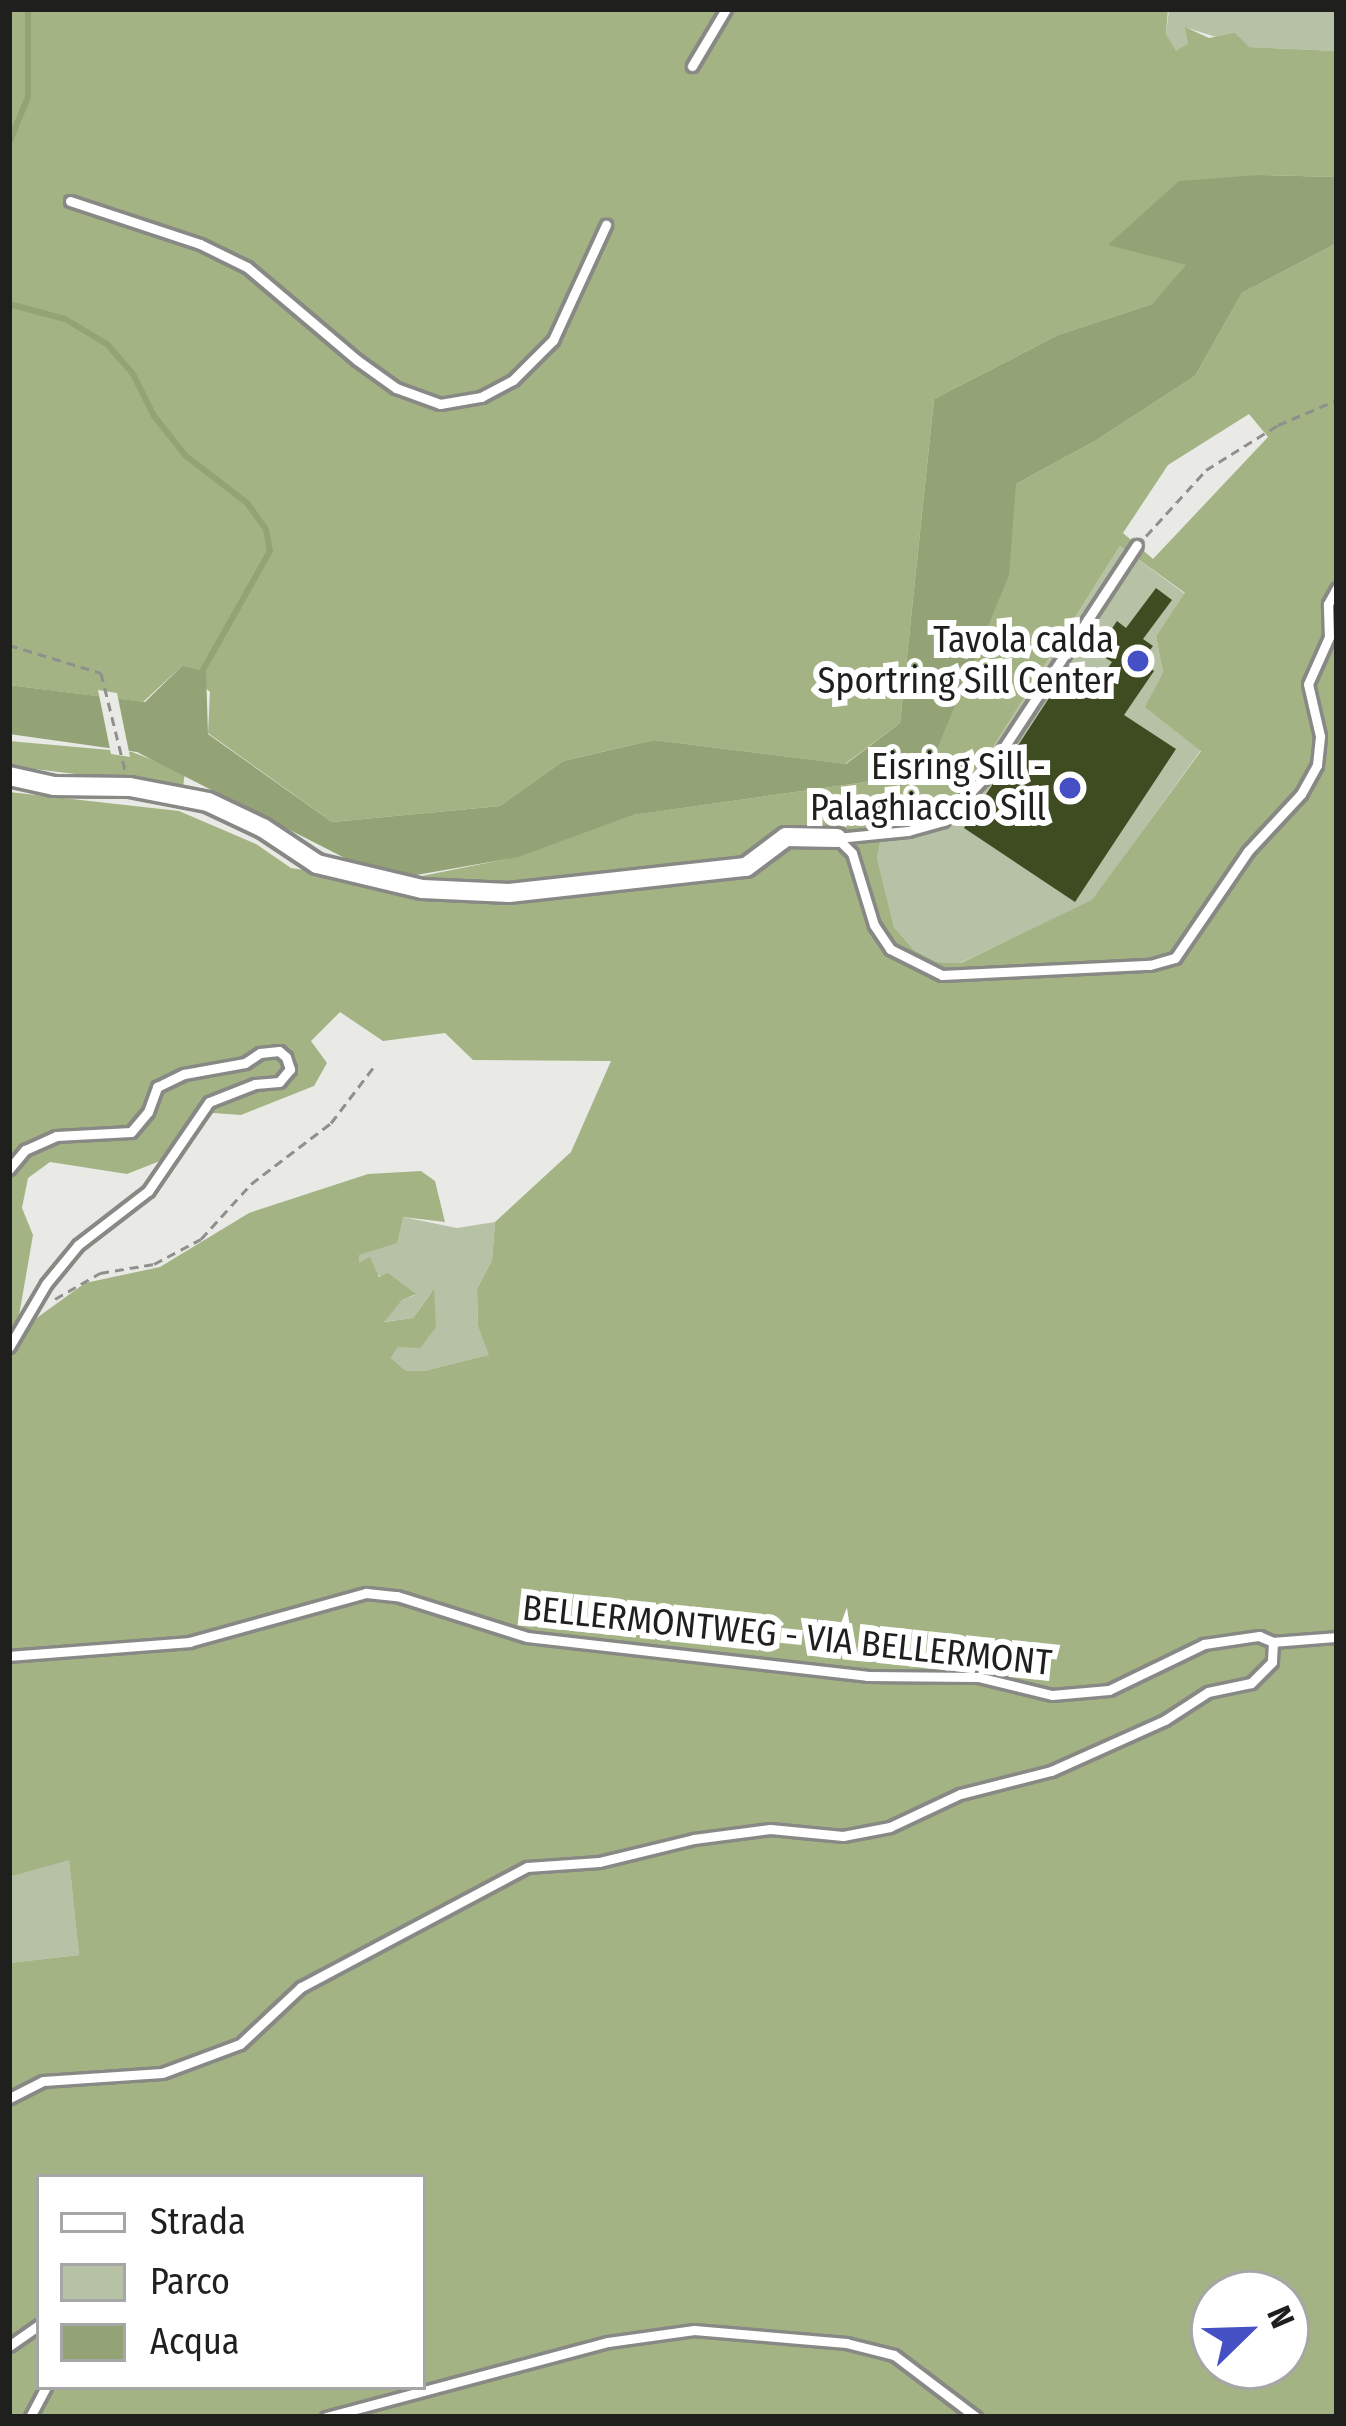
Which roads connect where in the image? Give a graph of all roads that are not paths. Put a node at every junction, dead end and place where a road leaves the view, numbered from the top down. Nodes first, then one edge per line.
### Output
1 (726, 9) edge
2 (692, 65) dead end
3 (70, 201) dead end
4 (606, 225) dead end
5 (1137, 545) road end
6 (1337, 588) edge
7 (9, 776) edge
8 (837, 838) junction
9 (9, 1168) edge
10 (9, 1347) edge
11 (1337, 1636) edge
12 (1273, 1642) junction
13 (9, 1655) edge
14 (9, 2098) edge
15 (36, 2327) edge
16 (9, 2346) edge
17 (44, 2390) edge
18 (30, 2417) edge
19 (326, 2417) edge
20 (976, 2417) edge

1 - 2 lane
3 - 4 lane
5 - 8 lane
6 - 8 lane
7 - 8 street
9 - 10 lane
11 - 12 lane, BELLERMONTWEG - VIA BELLERMONT
12 - 13 lane, BELLERMONTWEG - VIA BELLERMONT
12 - 14 lane
15 - 16 lane
17 - 18 lane
19 - 20 lane

